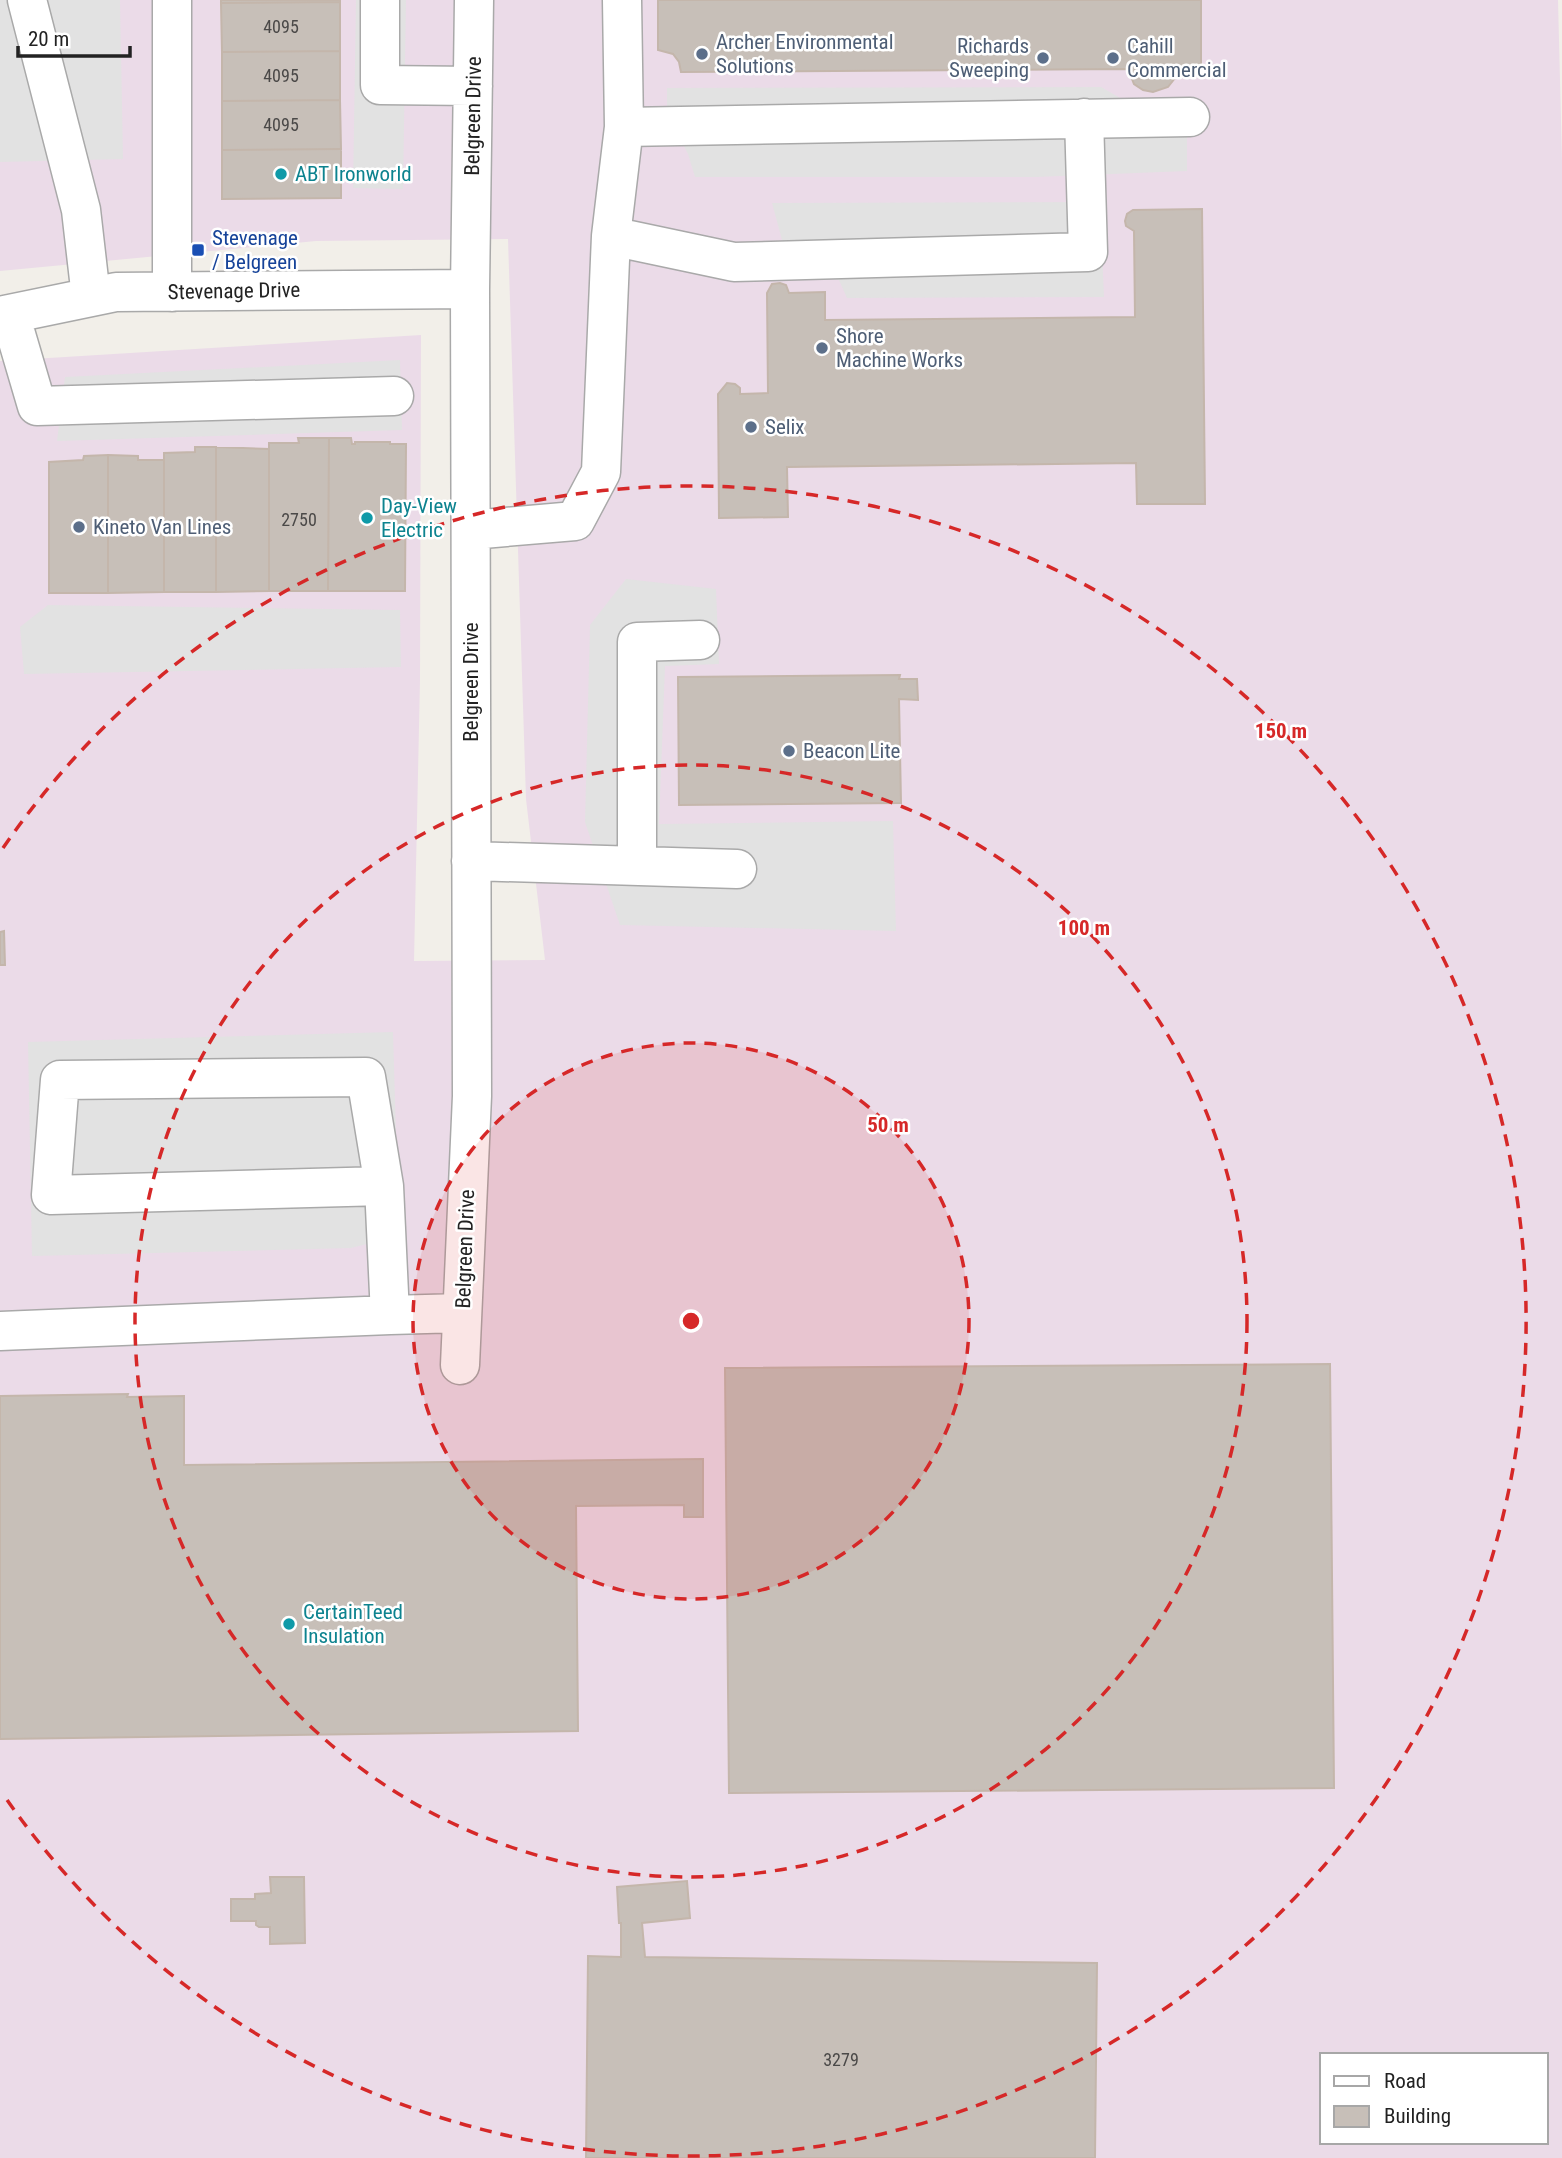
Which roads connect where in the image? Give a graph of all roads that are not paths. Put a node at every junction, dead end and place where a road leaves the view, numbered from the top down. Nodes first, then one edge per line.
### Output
1 (27, 0) edge
2 (172, 0) edge
3 (380, 0) edge
4 (474, 0) edge
5 (622, 0) edge
6 (473, 86) junction
7 (1190, 117) dead end
8 (1084, 118) junction
9 (624, 127) junction
10 (611, 236) junction
11 (470, 289) junction
12 (172, 292) junction
13 (91, 297) junction
14 (5, 315) edge
15 (394, 396) dead end
16 (471, 530) junction
17 (699, 640) dead end
18 (471, 861) junction
19 (637, 866) junction
20 (737, 869) dead end
21 (384, 1186) junction
22 (462, 1313) junction
23 (390, 1315) junction
24 (0, 1331) edge
25 (460, 1365) dead end

1 - 13 street
2 - 12 street
3 - 6 street
4 - 6 street, Belgreen Drive
5 - 9 street
6 - 11 street, Belgreen Drive
7 - 8 street
8 - 9 street
8 - 10 street
9 - 10 street
10 - 16 street
11 - 12 street, Stevenage Drive
11 - 16 street, Belgreen Drive
12 - 13 street, Stevenage Drive
13 - 14 street, Stevenage Drive
14 - 15 street
16 - 18 street, Belgreen Drive
17 - 19 street
18 - 19 street
18 - 22 street, Belgreen Drive
19 - 20 street
21 - 21 street
21 - 23 street
22 - 23 street
22 - 25 street, Belgreen Drive
23 - 24 street

